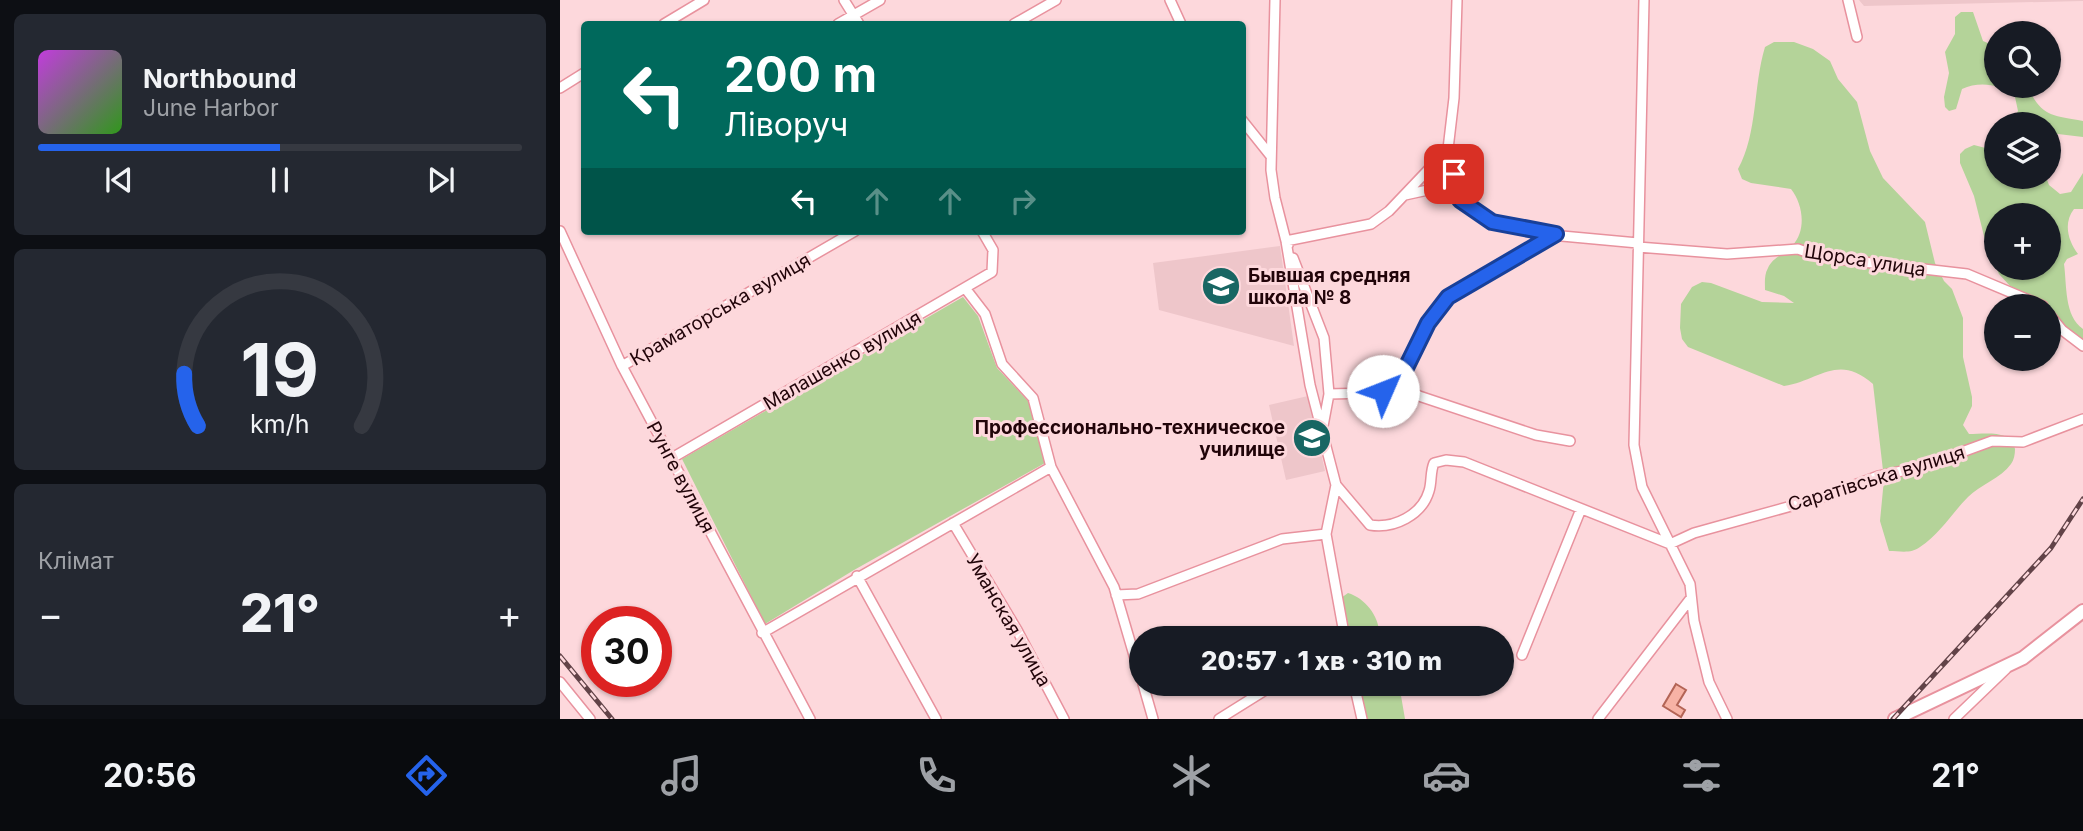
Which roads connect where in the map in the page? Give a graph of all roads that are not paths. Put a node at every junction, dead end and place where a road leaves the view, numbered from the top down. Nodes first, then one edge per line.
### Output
1 (704, 0) edge
2 (844, 0) edge
3 (880, 0) edge
4 (1056, 0) edge
5 (1170, 0) edge
6 (1275, 0) edge
7 (1457, 0) edge
8 (1644, 0) edge
9 (1848, 0) edge
10 (853, 15) junction
11 (669, 21) edge
12 (843, 21) edge
13 (857, 21) edge
14 (1019, 21) edge
15 (1180, 21) edge
16 (1857, 37) dead end
17 (581, 75) edge
18 (560, 88) edge
19 (1246, 125) edge
20 (1448, 149) junction
21 (1270, 155) junction
22 (1405, 195) junction
23 (1460, 200) junction
24 (560, 231) edge
25 (1556, 234) junction
26 (848, 235) edge
27 (984, 235) edge
28 (1286, 241) junction
29 (1638, 245) junction
30 (965, 288) junction
31 (2014, 294) edge
32 (2061, 329) edge
33 (2083, 346) edge
34 (622, 366) junction
35 (1383, 391) junction
36 (1329, 394) junction
37 (2083, 419) edge
38 (1322, 430) junction
39 (1570, 441) dead end
40 (672, 458) junction
41 (1051, 467) junction
42 (1336, 485) junction
43 (1581, 509) junction
44 (953, 523) junction
45 (1326, 534) junction
46 (1670, 544) junction
47 (857, 576) junction
48 (1116, 595) junction
49 (1691, 598) junction
50 (2083, 611) edge
51 (1343, 626) edge
52 (762, 633) junction
53 (1129, 639) edge
54 (1522, 655) dead end
55 (2010, 664) junction
56 (560, 682) edge
57 (1146, 696) edge
58 (1256, 696) edge
59 (1357, 696) edge
60 (590, 719) edge
61 (810, 719) edge
62 (936, 719) edge
63 (1064, 719) edge
64 (1153, 719) edge
65 (1219, 719) edge
66 (1362, 719) edge
67 (1598, 719) edge
68 (1727, 719) edge
69 (1895, 719) edge
70 (1954, 719) edge

1 - 11 street
2 - 10 street
3 - 10 street
4 - 14 street
5 - 15 street
6 - 21 street
7 - 20 street
8 - 29 street
9 - 16 street
10 - 12 street
10 - 13 street
17 - 18 street
19 - 21 street
20 - 22 street
20 - 23 street
21 - 28 street
22 - 23 street, Щорса улица
22 - 28 street
23 - 25 street, Щорса улица
24 - 34 street, Рунге вулиця
25 - 29 street, Щорса улица
25 - 35 street
26 - 34 street, Краматорська вулиця
27 - 30 street, Малашенко вулиця
28 - 36 street
28 - 38 street
29 - 31 street, Щорса улица
29 - 46 street
30 - 40 street, Малашенко вулиця
30 - 41 street
32 - 33 street
34 - 40 street, Рунге вулиця
35 - 36 street
35 - 39 street
36 - 38 street
37 - 46 street, Саратівська вулиця
38 - 42 street
40 - 52 street, Рунге вулиця
41 - 44 street
41 - 48 street
42 - 43 street
42 - 45 street
43 - 46 street
43 - 54 street
44 - 47 street
44 - 63 street, Уманская улица
45 - 48 street
45 - 51 street
46 - 49 street
47 - 52 street
47 - 62 street
48 - 53 street
49 - 67 street
49 - 68 street
50 - 55 main road
52 - 61 street, Рунге вулиця
55 - 69 main road
55 - 70 street
56 - 60 street
57 - 64 street
58 - 65 street
59 - 66 street

